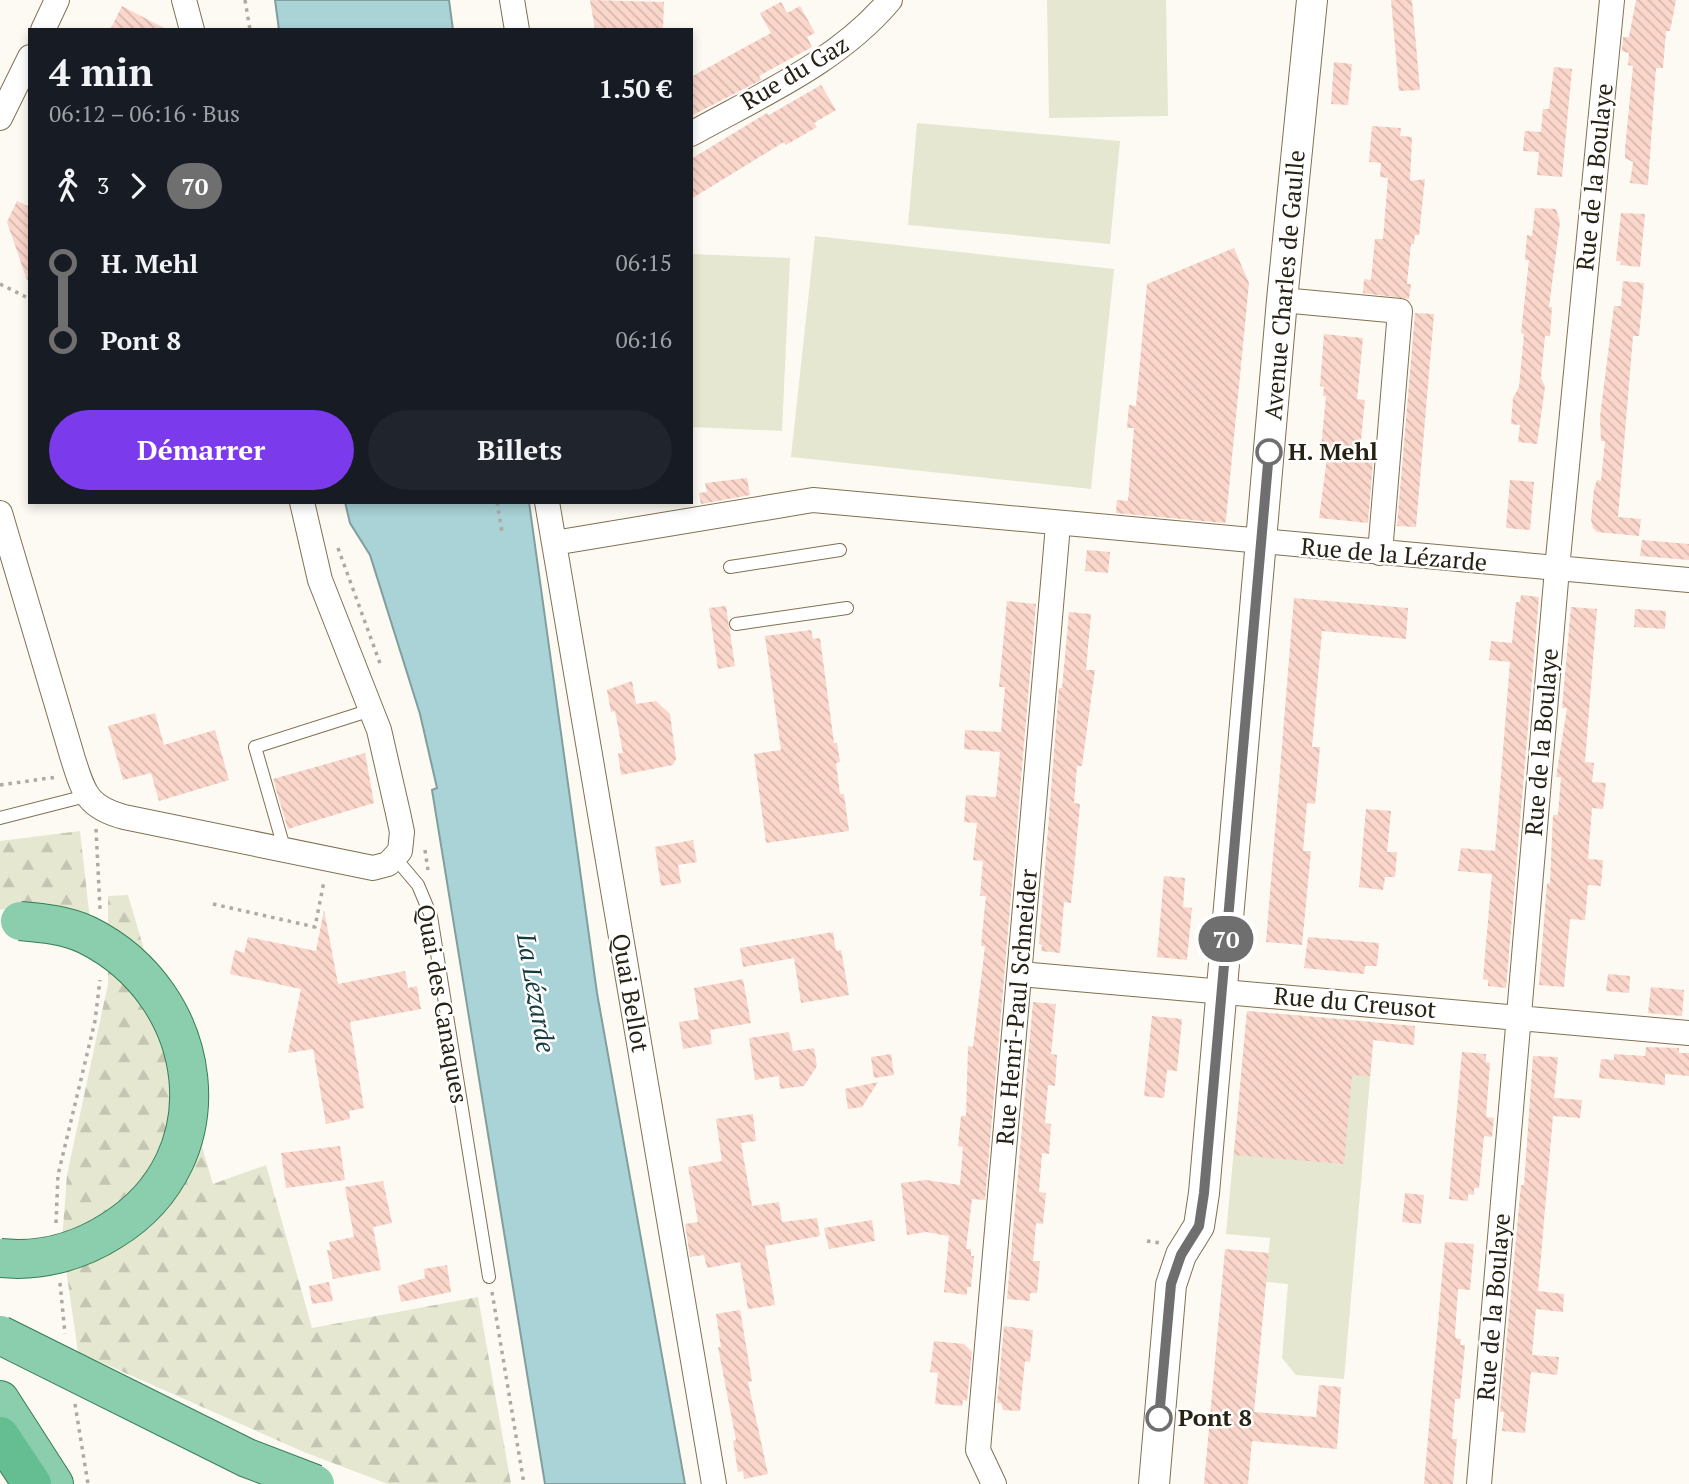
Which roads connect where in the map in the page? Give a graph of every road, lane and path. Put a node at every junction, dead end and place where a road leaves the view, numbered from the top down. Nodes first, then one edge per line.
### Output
1 (57, 0) edge
2 (184, 0) edge
3 (245, 0) edge
4 (512, 0) edge
5 (890, 0) edge
6 (1312, 0) edge
7 (1612, 0) edge
8 (44, 28) edge
9 (191, 28) edge
10 (250, 28) edge
11 (517, 28) edge
12 (28, 61) edge
13 (0, 118) edge
14 (693, 133) edge
15 (0, 284) edge
16 (28, 298) edge
17 (1282, 300) junction
18 (302, 504) edge
19 (497, 504) edge
20 (547, 504) edge
21 (0, 513) edge
22 (1058, 525) junction
23 (502, 532) dead end
24 (554, 543) junction
25 (1262, 543) junction
26 (839, 550) dead end
27 (1380, 553) junction
28 (730, 567) dead end
29 (1557, 569) junction
30 (1689, 580) edge
31 (847, 608) dead end
32 (736, 624) dead end
33 (371, 710) junction
34 (0, 785) edge
35 (87, 793) junction
36 (0, 818) edge
37 (285, 851) junction
38 (396, 859) junction
39 (329, 861) junction
40 (213, 904) dead end
41 (100, 917) dead end
42 (10, 922) edge
43 (1020, 974) junction
44 (101, 975) dead end
45 (1222, 992) junction
46 (1519, 1018) junction
47 (1689, 1033) edge
48 (55, 1234) dead end
49 (0, 1258) edge
50 (59, 1273) dead end
51 (489, 1277) joint
52 (0, 1335) edge
53 (65, 1337) dead end
54 (0, 1401) edge
55 (75, 1403) dead end
56 (0, 1436) edge
57 (32, 1484) edge
58 (54, 1484) edge
59 (88, 1484) edge
60 (315, 1484) edge
61 (524, 1484) edge
62 (713, 1484) edge
63 (994, 1484) edge
64 (1154, 1484) edge
65 (1479, 1484) edge

1 - 8 street
2 - 9 street
3 - 10 path
4 - 11 street
5 - 14 street, Rue du Gaz
6 - 17 street, Avenue Charles de Gaulle
7 - 29 street, Rue de la Boulaye
12 - 13 street
15 - 16 path
17 - 25 street, Avenue Charles de Gaulle
17 - 27 street
18 - 33 street
19 - 23 path
20 - 24 street, Quai Bellot
21 - 35 street
22 - 24 street, Rue de la Lézarde
22 - 25 street, Rue de la Lézarde
22 - 43 street, Rue Henri-Paul Schneider
24 - 62 street, Quai Bellot
25 - 27 street, Rue de la Lézarde
25 - 45 street, Avenue Charles de Gaulle
26 - 28 lane
27 - 29 street, Rue de la Lézarde
29 - 30 street, Rue de la Lézarde
29 - 46 street, Rue de la Boulaye
31 - 32 lane
33 - 37 lane
33 - 38 street
34 - 35 path
35 - 36 lane
35 - 37 street
35 - 41 path
37 - 39 street
38 - 39 street
38 - 51 lane, Quai des Canaques
39 - 40 path
42 - 49 main road, bridge
43 - 45 street, Rue du Creusot
43 - 63 street, Rue Henri-Paul Schneider
44 - 48 path
45 - 46 street, Rue du Creusot
45 - 64 street, Avenue Charles de Gaulle
46 - 47 street, Rue du Creusot
46 - 65 street, Rue de la Boulaye
50 - 53 path
51 - 61 path
52 - 60 main road, bridge
54 - 58 main road
55 - 59 path
56 - 57 highway

